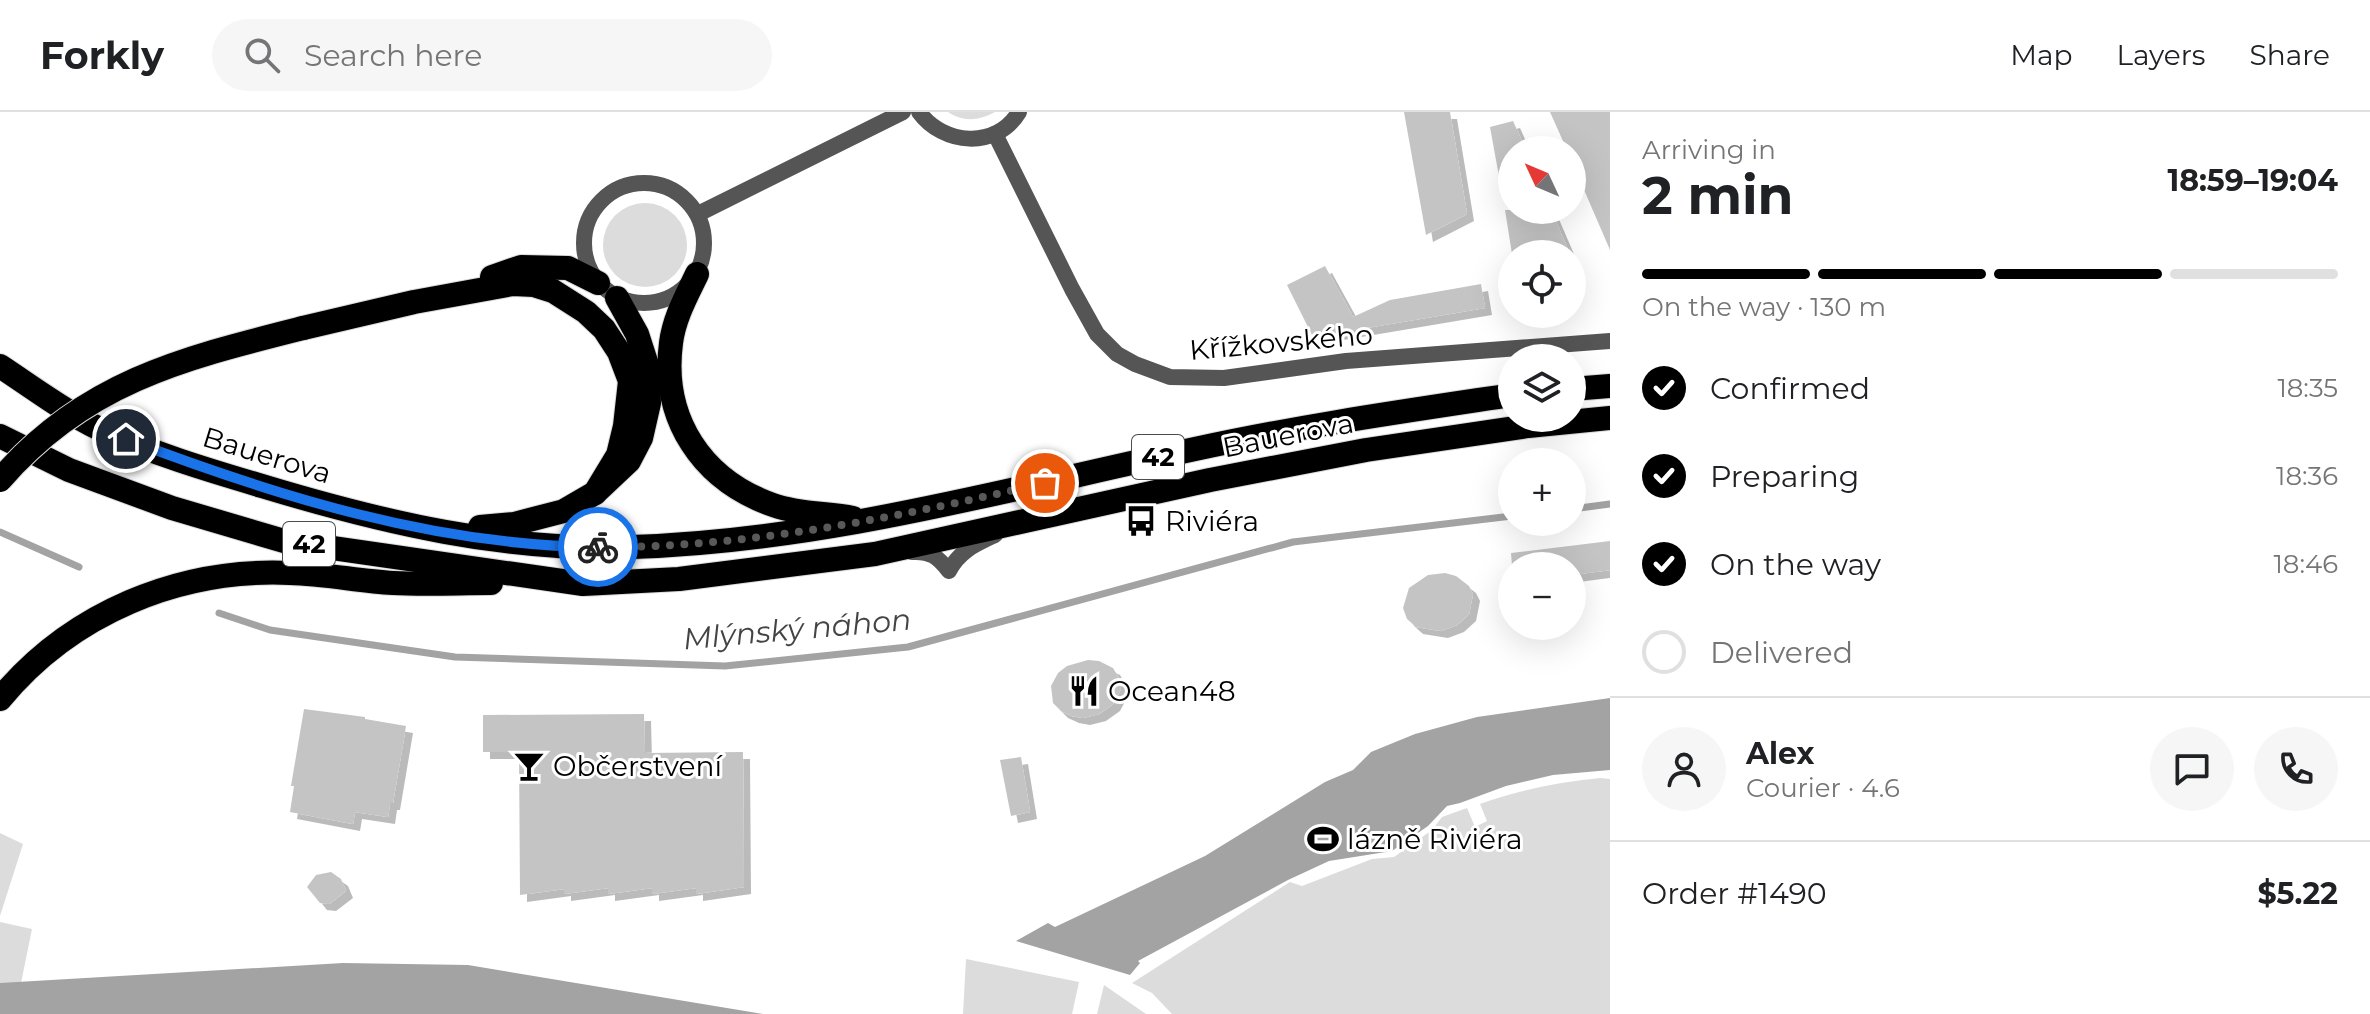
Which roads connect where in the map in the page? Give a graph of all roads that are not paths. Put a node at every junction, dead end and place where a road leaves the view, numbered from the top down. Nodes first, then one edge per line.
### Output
1 (903, 112) edge
2 (919, 112) edge
3 (1019, 112) edge
4 (995, 134) junction
5 (698, 214) junction
6 (697, 274) junction
7 (607, 290) junction
8 (414, 302) junction
9 (1610, 341) edge
10 (0, 356) edge
11 (0, 366) edge
12 (25, 382) junction
13 (1610, 386) edge
14 (1586, 388) edge
15 (1498, 397) edge
16 (1610, 418) edge
17 (0, 436) edge
18 (0, 480) edge
19 (595, 493) junction
20 (871, 521) junction
21 (442, 531) junction
22 (583, 584) junction
23 (0, 699) edge

1 - 5 street
2 - 4 street
3 - 4 street
4 - 9 street, Křížkovského
5 - 6 street
5 - 7 street
6 - 7 street
6 - 20 highway
7 - 8 highway
7 - 19 highway
8 - 18 highway, bridge
8 - 19 highway
10 - 12 highway, 42
11 - 12 highway, Bauerova / 42
12 - 21 highway, Bauerova / 42
13 - 14 highway
15 - 20 highway, 42
16 - 22 highway, Bauerova / 42
17 - 22 highway, Bauerova / 42
19 - 21 highway
20 - 21 highway, 42
22 - 23 highway

